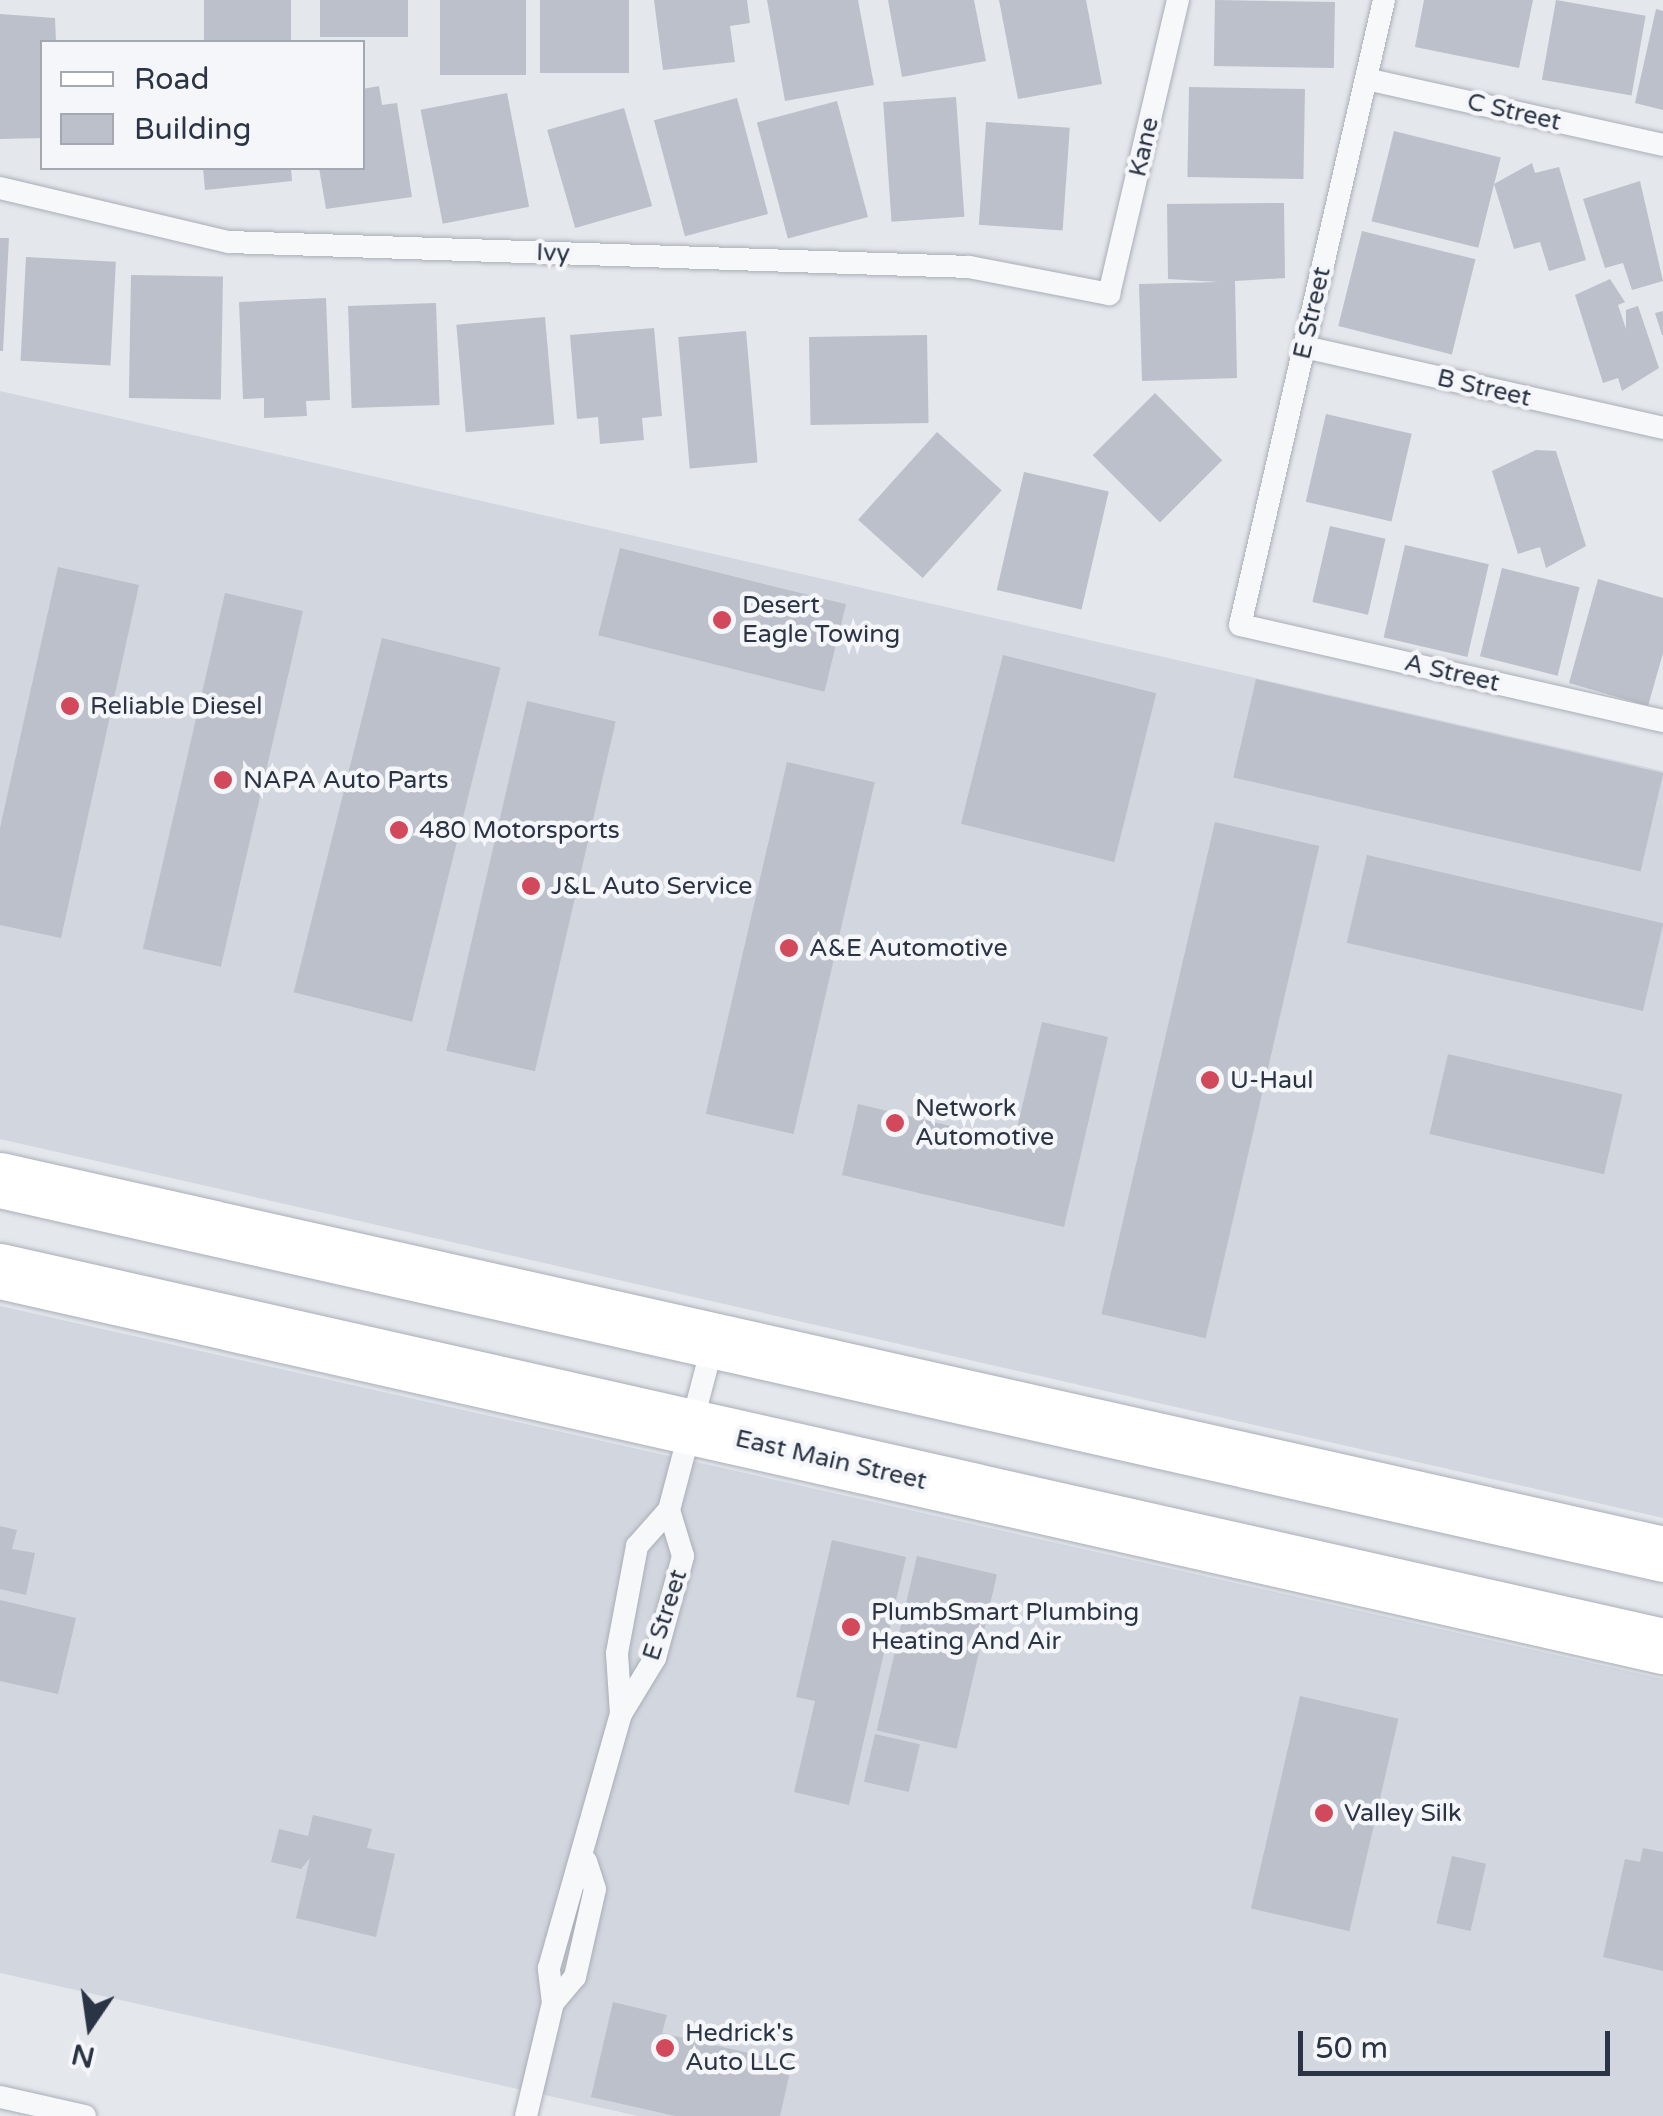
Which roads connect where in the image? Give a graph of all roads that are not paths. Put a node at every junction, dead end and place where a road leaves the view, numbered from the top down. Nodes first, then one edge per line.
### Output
1 (1178, 0) edge
2 (1384, 0) edge
3 (1366, 78) junction
4 (1663, 145) edge
5 (0, 188) edge
6 (1109, 294) joint
7 (1304, 347) junction
8 (1663, 428) edge
9 (1240, 625) joint
10 (1663, 721) edge
11 (0, 1180) edge
12 (0, 1271) edge
13 (714, 1340) junction
14 (692, 1428) junction
15 (669, 1510) junction
16 (1663, 1554) edge
17 (1663, 1646) edge
18 (621, 1714) junction
19 (0, 2097) edge
20 (85, 2116) edge
21 (526, 2116) edge

1 - 6 lane, Kane
2 - 3 lane, E Street
3 - 4 lane, C Street
3 - 7 lane, E Street
5 - 6 lane, Ivy
7 - 8 lane, B Street
7 - 9 lane, E Street
9 - 10 lane, A Street
11 - 13 main road
12 - 14 main road, East Main Street
13 - 14 lane, E Street
13 - 16 main road
14 - 15 lane, E Street
14 - 17 main road, East Main Street
15 - 18 lane, E Street
15 - 18 lane, E Street
18 - 21 lane, E Street
19 - 20 lane

